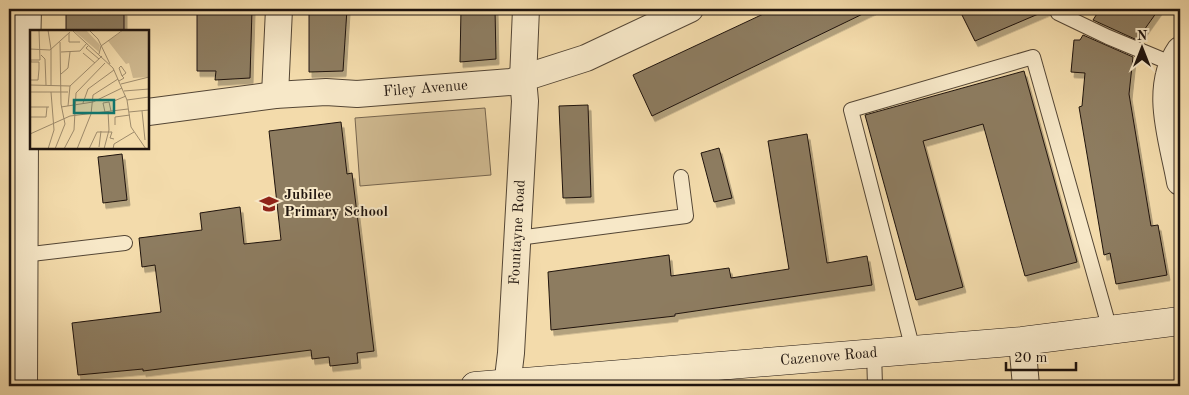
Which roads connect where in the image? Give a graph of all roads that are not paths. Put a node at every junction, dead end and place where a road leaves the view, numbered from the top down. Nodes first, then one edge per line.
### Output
1 (28, 9) edge
2 (279, 9) edge
3 (526, 9) edge
4 (690, 9) edge
5 (1058, 13) dead end
6 (1177, 57) edge
7 (523, 79) junction
8 (275, 95) junction
9 (149, 112) edge
10 (22, 135) edge
11 (681, 177) dead end
12 (1180, 182) edge
13 (518, 238) junction
14 (125, 243) dead end
15 (24, 255) junction
16 (1180, 322) edge
17 (1110, 330) junction
18 (1022, 341) junction
19 (914, 350) junction
20 (874, 352) junction
21 (507, 385) edge
22 (24, 386) edge
23 (476, 386) edge
24 (874, 386) edge
25 (1026, 386) edge

1 - 10 street
2 - 8 street
3 - 7 street, Fountayne Road
4 - 7 street, Filey Avenue
5 - 6 lane
6 - 12 street
7 - 8 street, Filey Avenue
7 - 13 street, Fountayne Road
8 - 9 street, Filey Avenue
10 - 15 street
11 - 13 lane
13 - 21 street, Fountayne Road
14 - 15 lane
15 - 22 street
16 - 17 street, Cazenove Road
17 - 18 street, Cazenove Road
17 - 19 lane
18 - 19 street, Cazenove Road
18 - 25 street
19 - 20 street, Cazenove Road
20 - 21 street, Cazenove Road
20 - 24 lane
21 - 23 street, Cazenove Road

